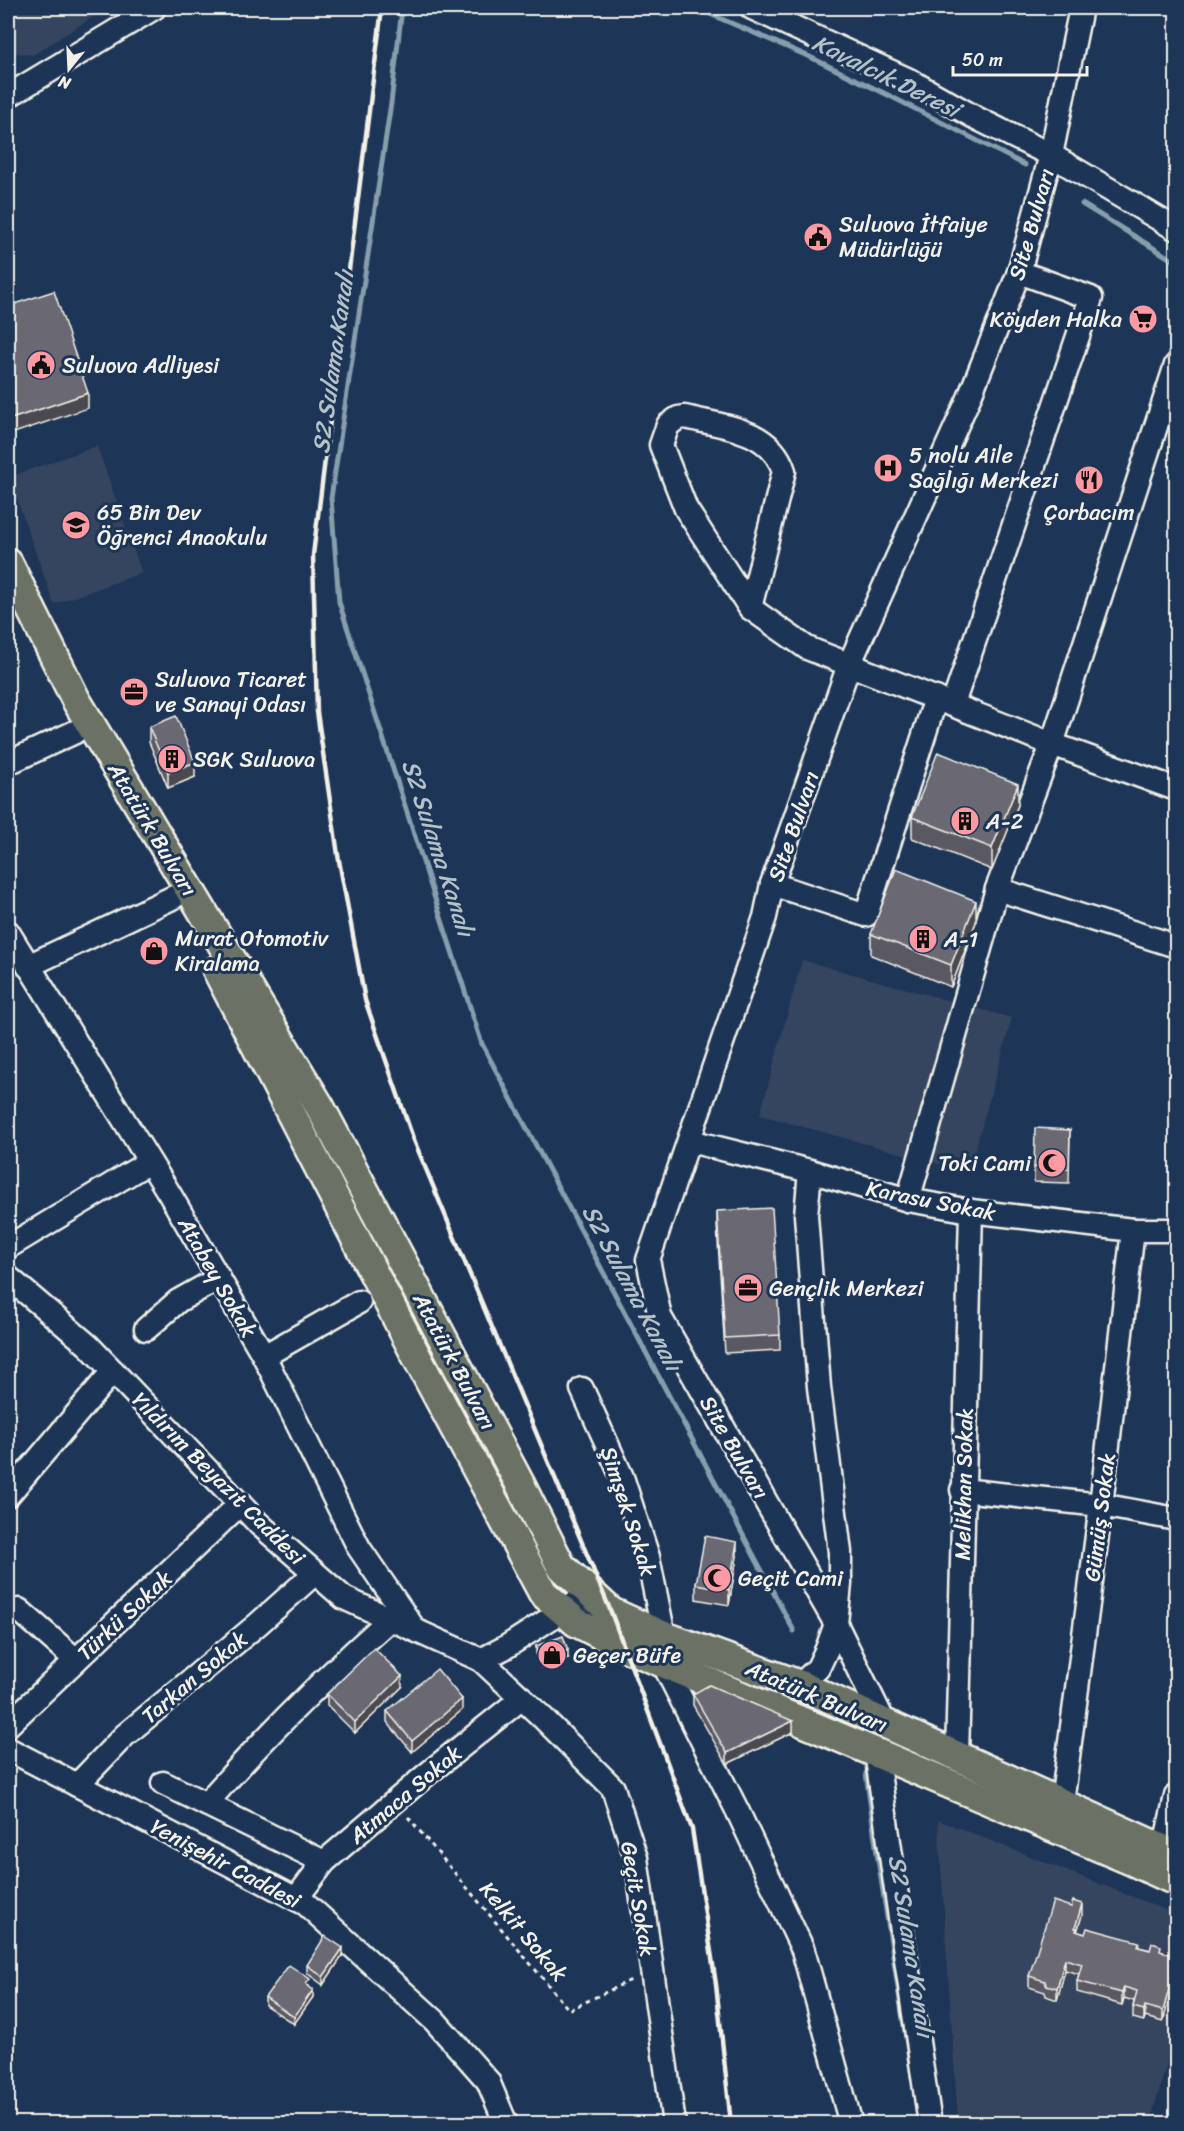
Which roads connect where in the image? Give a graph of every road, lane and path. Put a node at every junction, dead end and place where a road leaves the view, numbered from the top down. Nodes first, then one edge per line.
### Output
1 (154, 8) edge
2 (752, 8) edge
3 (1081, 8) edge
4 (12, 91) edge
5 (1051, 155) junction
6 (1176, 229) edge
7 (1019, 272) junction
8 (1176, 365) edge
9 (8, 563) edge
10 (8, 600) edge
11 (750, 608) junction
12 (849, 665) junction
13 (945, 701) junction
14 (83, 728) junction
15 (1052, 744) junction
16 (8, 763) edge
17 (1176, 789) edge
18 (772, 884) junction
19 (997, 890) junction
20 (174, 897) junction
21 (8, 932) edge
22 (1176, 946) edge
23 (28, 966) junction
24 (690, 1140) junction
25 (149, 1162) junction
26 (810, 1171) junction
27 (908, 1200) junction
28 (971, 1211) junction
29 (1133, 1230) junction
30 (1176, 1230) edge
31 (8, 1247) edge
32 (8, 1277) edge
33 (219, 1278) junction
34 (359, 1302) dead end
35 (147, 1329) dead end
36 (264, 1356) junction
37 (113, 1371) junction
38 (582, 1389) dead end
39 (962, 1490) junction
40 (8, 1495) edge
41 (240, 1504) junction
42 (1101, 1505) junction
43 (1176, 1519) edge
44 (315, 1573) junction
45 (19, 1610) dead end
46 (562, 1610) junction
47 (611, 1612) junction
48 (390, 1619) junction
49 (836, 1624) junction
50 (415, 1630) junction
51 (663, 1649) junction
52 (76, 1660) junction
53 (481, 1660) junction
54 (800, 1685) junction
55 (522, 1698) junction
56 (885, 1724) junction
57 (8, 1725) edge
58 (8, 1749) edge
59 (876, 1752) junction
60 (957, 1757) junction
61 (163, 1783) dead end
62 (77, 1785) junction
63 (1176, 1796) edge
64 (395, 1801) junction
65 (1062, 1803) junction
66 (206, 1804) junction
67 (1170, 1852) edge
68 (324, 1862) junction
69 (1176, 1881) edge
70 (296, 1899) junction
71 (652, 1970) junction
72 (506, 2124) edge
73 (674, 2124) edge
74 (851, 2124) edge
75 (930, 2124) edge

1 - 4 street
2 - 5 street
3 - 5 street, Site Bulvarı
5 - 6 street
5 - 7 street, Site Bulvarı
7 - 12 street, Site Bulvarı
7 - 13 street
8 - 15 street
9 - 14 main road, Atatürk Bulvarı
10 - 14 main road, Atatürk Bulvarı
11 - 11 street
11 - 12 street
12 - 13 street
12 - 18 street, Site Bulvarı
13 - 15 street
13 - 18 street
14 - 16 street
14 - 20 main road, Atatürk Bulvarı
14 - 47 main road, Atatürk Bulvarı
15 - 17 street
15 - 19 street
18 - 24 street, Site Bulvarı
19 - 22 street
19 - 27 street
20 - 23 street
20 - 46 main road, Atatürk Bulvarı
21 - 23 street, Atabey Sokak
23 - 25 street, Atabey Sokak
24 - 26 street, Karasu Sokak
24 - 49 street, Site Bulvarı
25 - 31 street
25 - 33 street, Atabey Sokak
26 - 27 street, Karasu Sokak
26 - 49 street
27 - 28 street, Karasu Sokak
28 - 29 street, Karasu Sokak
28 - 39 street, Melikhan Sokak
29 - 30 street, Karasu Sokak
29 - 42 street, Gümüş Sokak
32 - 37 street, Yıldırım Beyazıt Caddesi
33 - 35 street
33 - 36 street, Atabey Sokak
34 - 36 street
36 - 50 street, Atabey Sokak
37 - 40 street
37 - 41 street, Yıldırım Beyazıt Caddesi
38 - 51 street, Şimşek Sokak
39 - 42 street
39 - 60 street, Melikhan Sokak
41 - 44 street, Yıldırım Beyazıt Caddesi
41 - 52 street, Türkü Sokak
42 - 43 street
42 - 65 street, Gümüş Sokak
44 - 48 street, Yıldırım Beyazıt Caddesi
44 - 62 street, Tarkan Sokak
45 - 52 street
46 - 47 street
46 - 51 main road, Atatürk Bulvarı
46 - 53 street
47 - 51 main road, Atatürk Bulvarı
48 - 50 street, Yıldırım Beyazıt Caddesi
48 - 66 street
49 - 54 street
49 - 56 street, Site Bulvarı
50 - 53 street, Yıldırım Beyazıt Caddesi
51 - 54 main road, Atatürk Bulvarı
51 - 59 main road, Atatürk Bulvarı
51 - 74 street, Şimşek Sokak
52 - 57 street, Türkü Sokak
53 - 55 street, Geçit Sokak
54 - 56 main road, Atatürk Bulvarı
55 - 64 street, Atmaca Sokak
55 - 71 street, Geçit Sokak
56 - 60 main road, Atatürk Bulvarı
58 - 62 street, Yenişehir Caddesi
59 - 69 main road, Atatürk Bulvarı
59 - 75 street
60 - 65 main road, Atatürk Bulvarı
61 - 66 street
62 - 70 street, Yenişehir Caddesi
63 - 67 street
64 - 68 street, Atmaca Sokak
64 - 71 path, Kelkit Sokak
65 - 67 main road, Atatürk Bulvarı
66 - 68 street
68 - 70 street, Atmaca Sokak
70 - 72 street, Yenişehir Caddesi
71 - 73 street, Geçit Sokak

